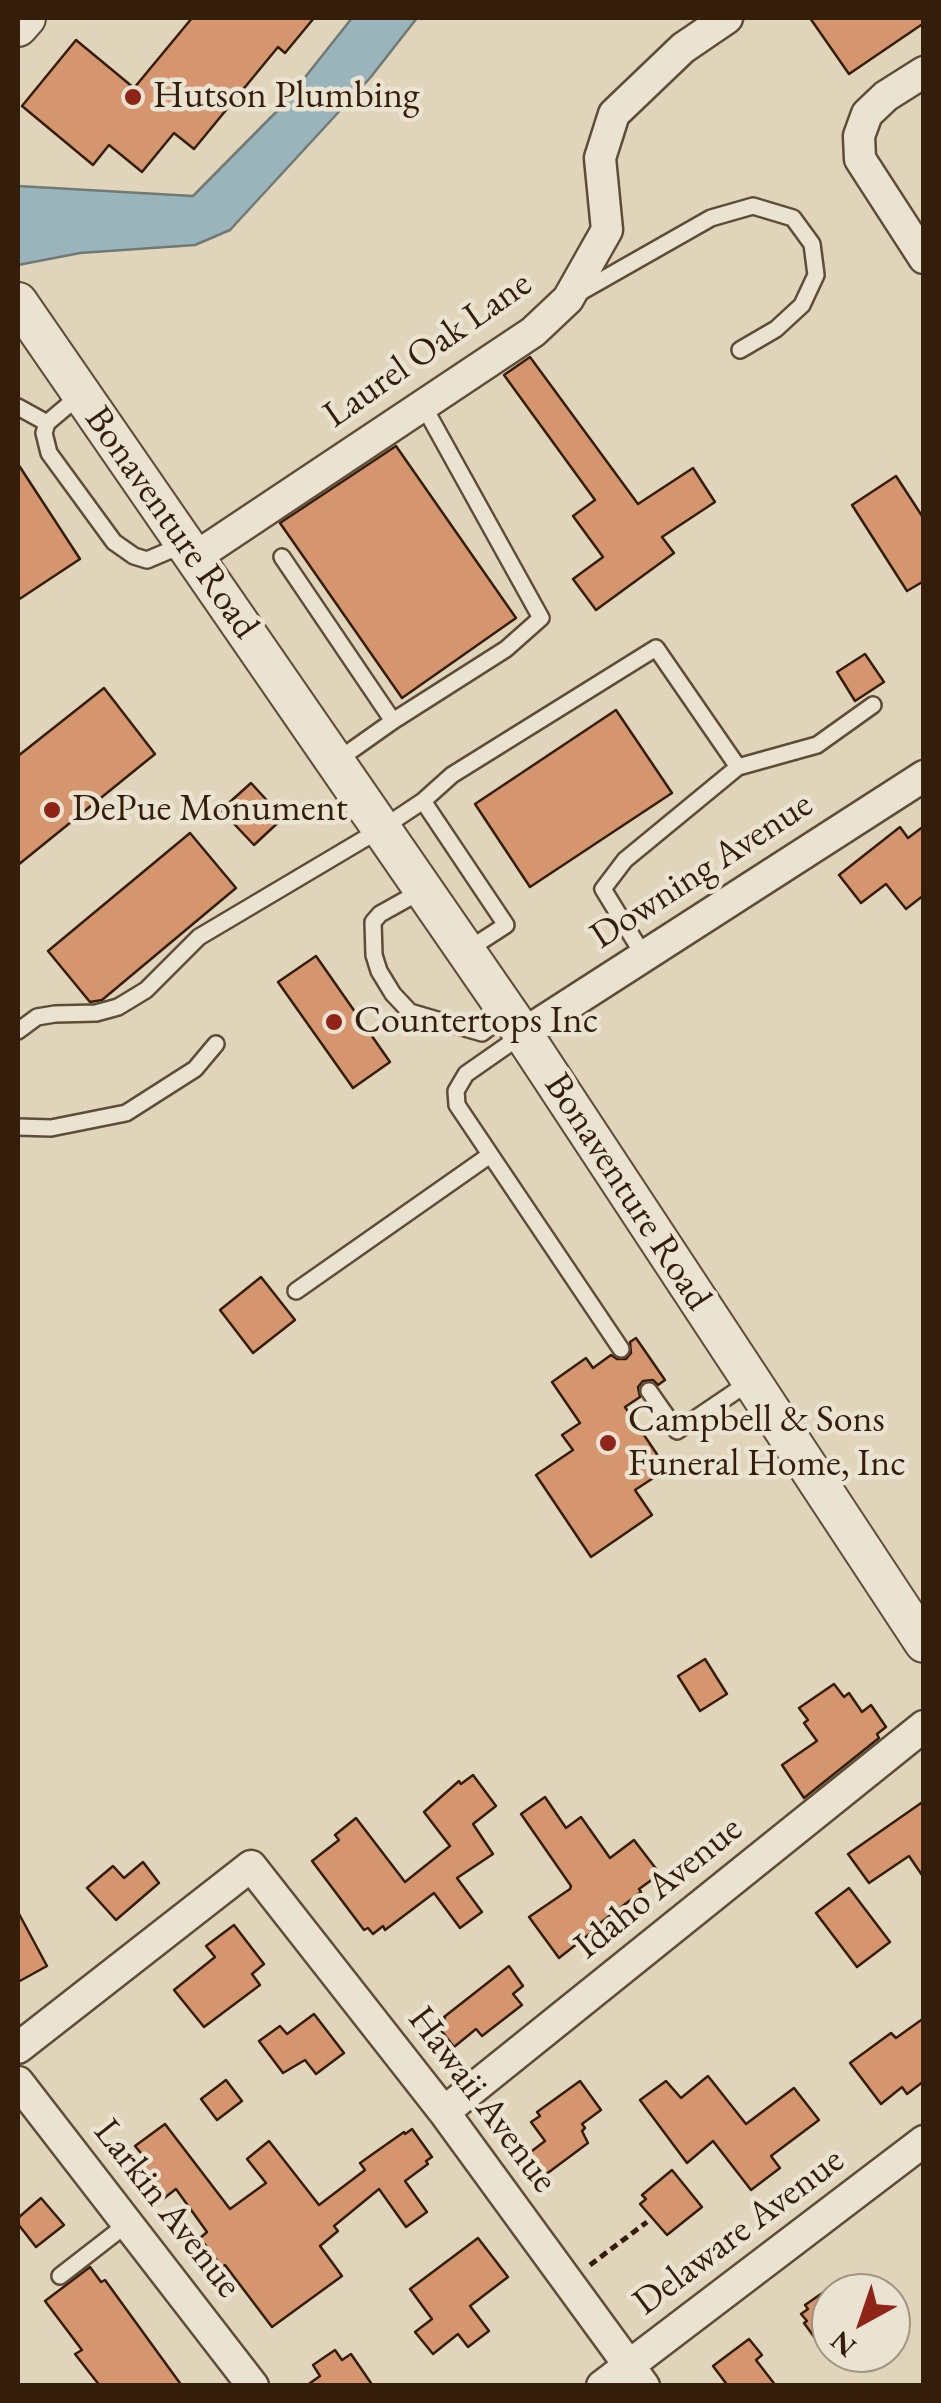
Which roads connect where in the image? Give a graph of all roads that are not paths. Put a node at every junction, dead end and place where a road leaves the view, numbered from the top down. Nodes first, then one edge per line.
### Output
1 (26, 18) edge
2 (726, 18) edge
3 (18, 28) edge
4 (924, 72) edge
5 (924, 258) edge
6 (568, 300) junction
7 (18, 302) edge
8 (740, 350) dead end
9 (80, 392) junction
10 (424, 406) junction
11 (18, 407) edge
12 (48, 423) junction
13 (190, 551) junction
14 (282, 557) dead end
15 (874, 705) dead end
16 (392, 721) junction
17 (335, 762) junction
18 (738, 767) junction
19 (924, 776) edge
20 (423, 801) junction
21 (381, 829) junction
22 (423, 890) junction
23 (466, 951) junction
24 (644, 956) junction
25 (516, 1024) junction
26 (18, 1032) edge
27 (216, 1044) dead end
28 (18, 1127) edge
29 (490, 1155) junction
30 (296, 1291) dead end
31 (621, 1348) dead end
32 (751, 1381) junction
33 (649, 1391) dead end
34 (924, 1643) edge
35 (924, 1726) edge
36 (18, 2048) edge
37 (18, 2082) edge
38 (444, 2112) junction
39 (924, 2141) edge
40 (128, 2224) junction
41 (60, 2276) dead end
42 (636, 2376) edge
43 (253, 2386) edge
44 (602, 2386) edge

1 - 3 street
2 - 6 street, Laurel Oak Lane
4 - 5 street
6 - 8 lane
6 - 10 street, Laurel Oak Lane
7 - 9 street, Bonaventure Road
9 - 12 lane
9 - 13 street, Bonaventure Road
10 - 13 street, Laurel Oak Lane
10 - 16 lane
11 - 12 lane
12 - 13 lane
13 - 17 street, Bonaventure Road
14 - 16 lane
15 - 18 lane
16 - 17 lane
17 - 21 street, Bonaventure Road
18 - 20 lane
18 - 24 lane
19 - 24 street, Downing Avenue
20 - 21 lane
20 - 23 lane
21 - 22 street, Bonaventure Road
21 - 26 lane
22 - 23 street, Bonaventure Road
22 - 25 lane
23 - 25 street, Bonaventure Road
24 - 25 street, Downing Avenue
25 - 29 lane
25 - 32 street, Bonaventure Road
27 - 28 lane
29 - 30 lane
29 - 31 lane
32 - 33 lane
32 - 34 street, Bonaventure Road
35 - 38 street, Idaho Avenue
36 - 38 street, Hawaii Avenue
37 - 40 street, Larkin Avenue
38 - 42 street, Hawaii Avenue
39 - 42 street, Delaware Avenue
40 - 41 lane
40 - 43 street, Larkin Avenue
42 - 44 street, Delaware Avenue

